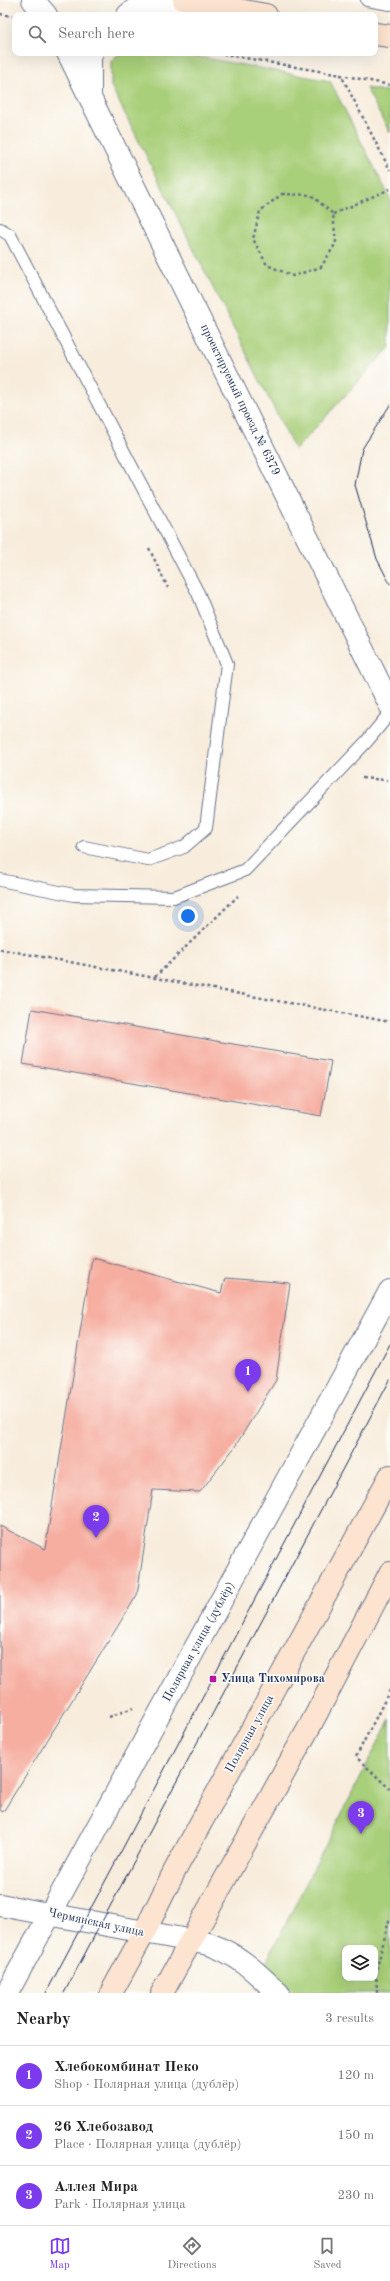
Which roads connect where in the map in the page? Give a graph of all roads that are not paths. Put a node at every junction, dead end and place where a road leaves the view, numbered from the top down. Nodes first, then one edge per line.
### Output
1 (33, 0) edge
2 (184, 0) edge
3 (367, 0) edge
4 (390, 4) edge
5 (223, 8) junction
6 (43, 12) edge
7 (132, 12) edge
8 (248, 12) edge
9 (378, 34) edge
10 (390, 36) edge
11 (70, 56) edge
12 (90, 56) edge
13 (90, 96) junction
14 (0, 229) edge
15 (390, 705) edge
16 (390, 713) edge
17 (84, 847) dead end
18 (0, 880) edge
19 (390, 1291) edge
20 (390, 1476) edge
21 (390, 1574) edge
22 (0, 1905) edge
23 (52, 1913) junction
24 (144, 1933) junction
25 (192, 1940) junction
26 (7, 1993) edge
27 (111, 1993) edge
28 (162, 1993) edge
29 (278, 1993) edge

1 - 6 street
2 - 5 main road
3 - 4 lane
5 - 7 street
5 - 8 main road
9 - 10 main road
11 - 13 street, проектируемый проезд № 6379
12 - 13 street, проектируемый проезд № 6379
13 - 15 street, проектируемый проезд № 6379
14 - 17 lane
16 - 18 lane
19 - 23 street, Полярная улица (дублёр)
20 - 24 main road, Полярная улица
21 - 25 main road
22 - 23 street, Чермянская улица
23 - 24 street, Чермянская улица
23 - 26 street, Полярная улица (дублёр)
24 - 25 street, Чермянская улица
24 - 27 main road, Полярная улица
25 - 28 main road
25 - 29 street, Чермянская улица

